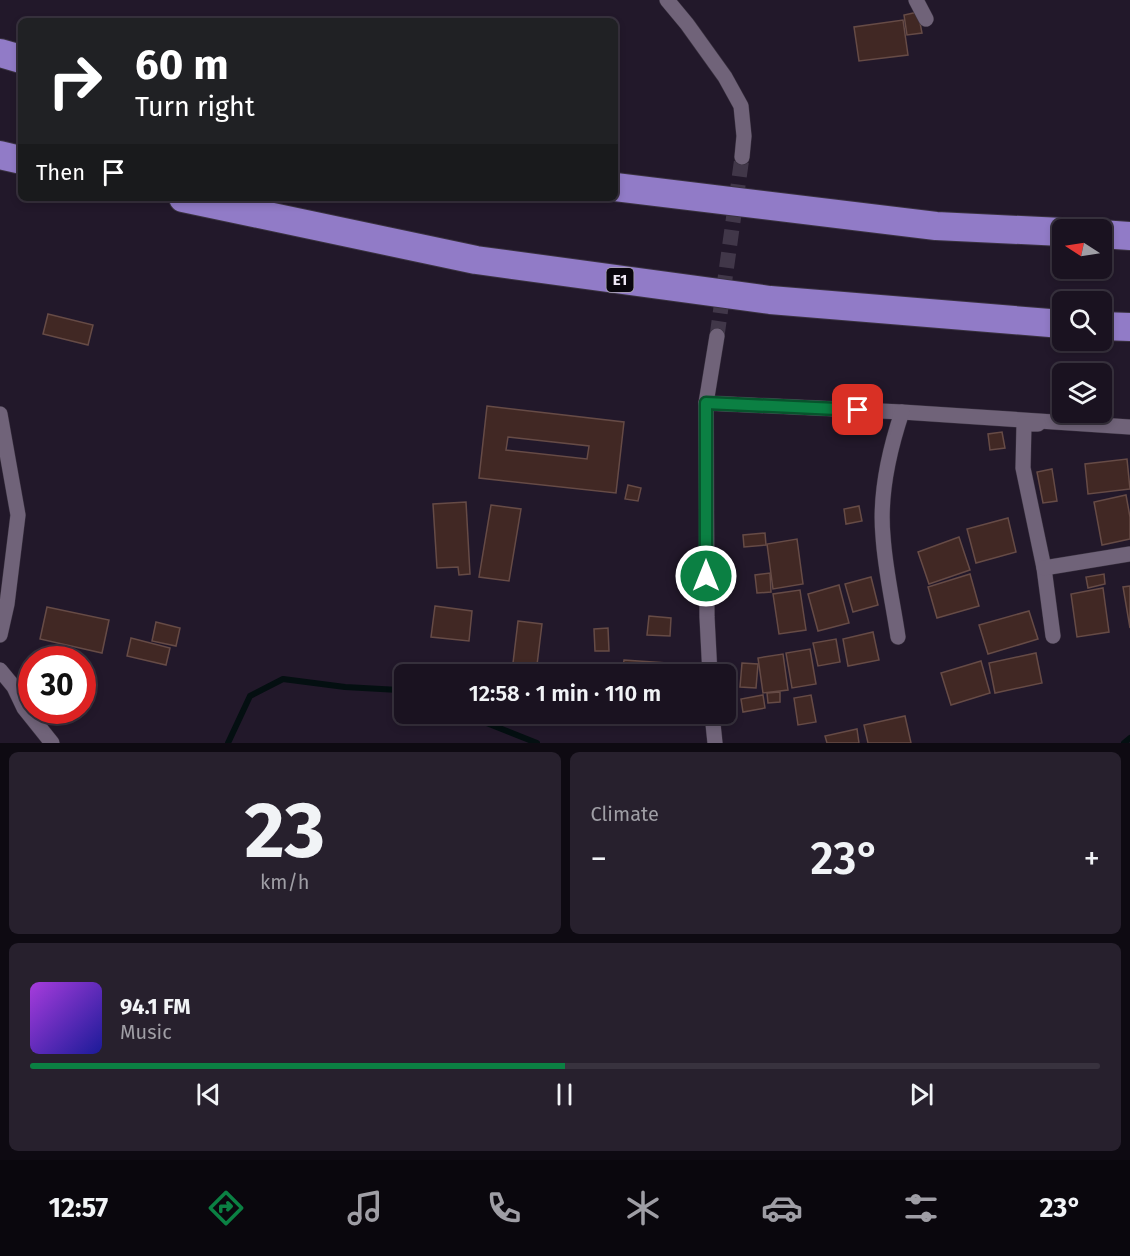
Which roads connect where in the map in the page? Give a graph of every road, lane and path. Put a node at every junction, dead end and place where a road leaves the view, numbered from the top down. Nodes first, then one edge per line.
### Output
1 (667, 0) edge
2 (916, 0) edge
3 (926, 19) dead end
4 (0, 53) edge
5 (18, 58) edge
6 (0, 155) edge
7 (742, 157) tunnel mouth
8 (18, 159) edge
9 (618, 187) edge
10 (197, 201) edge
11 (1052, 232) edge
12 (1112, 235) edge
13 (1130, 236) edge
14 (1052, 323) edge
15 (1112, 326) edge
16 (1130, 327) edge
17 (717, 336) tunnel mouth
18 (706, 403) junction
19 (902, 412) junction
20 (0, 414) edge
21 (1052, 422) edge
22 (1060, 423) joint
23 (1130, 427) edge
24 (1130, 554) edge
25 (1044, 568) junction
26 (0, 635) edge
27 (1053, 636) dead end
28 (898, 637) dead end
29 (709, 664) edge
30 (0, 670) edge
31 (713, 724) edge
32 (52, 743) edge
33 (715, 743) edge

1 - 7 street
2 - 3 street
4 - 5 highway
6 - 8 highway
9 - 11 highway
10 - 14 highway, E1
12 - 13 highway
15 - 16 highway
17 - 18 street
18 - 19 street
18 - 29 street
19 - 21 street
19 - 28 street
20 - 26 street
22 - 23 street
22 - 25 street
24 - 25 street
25 - 27 street
30 - 32 street
31 - 33 street

